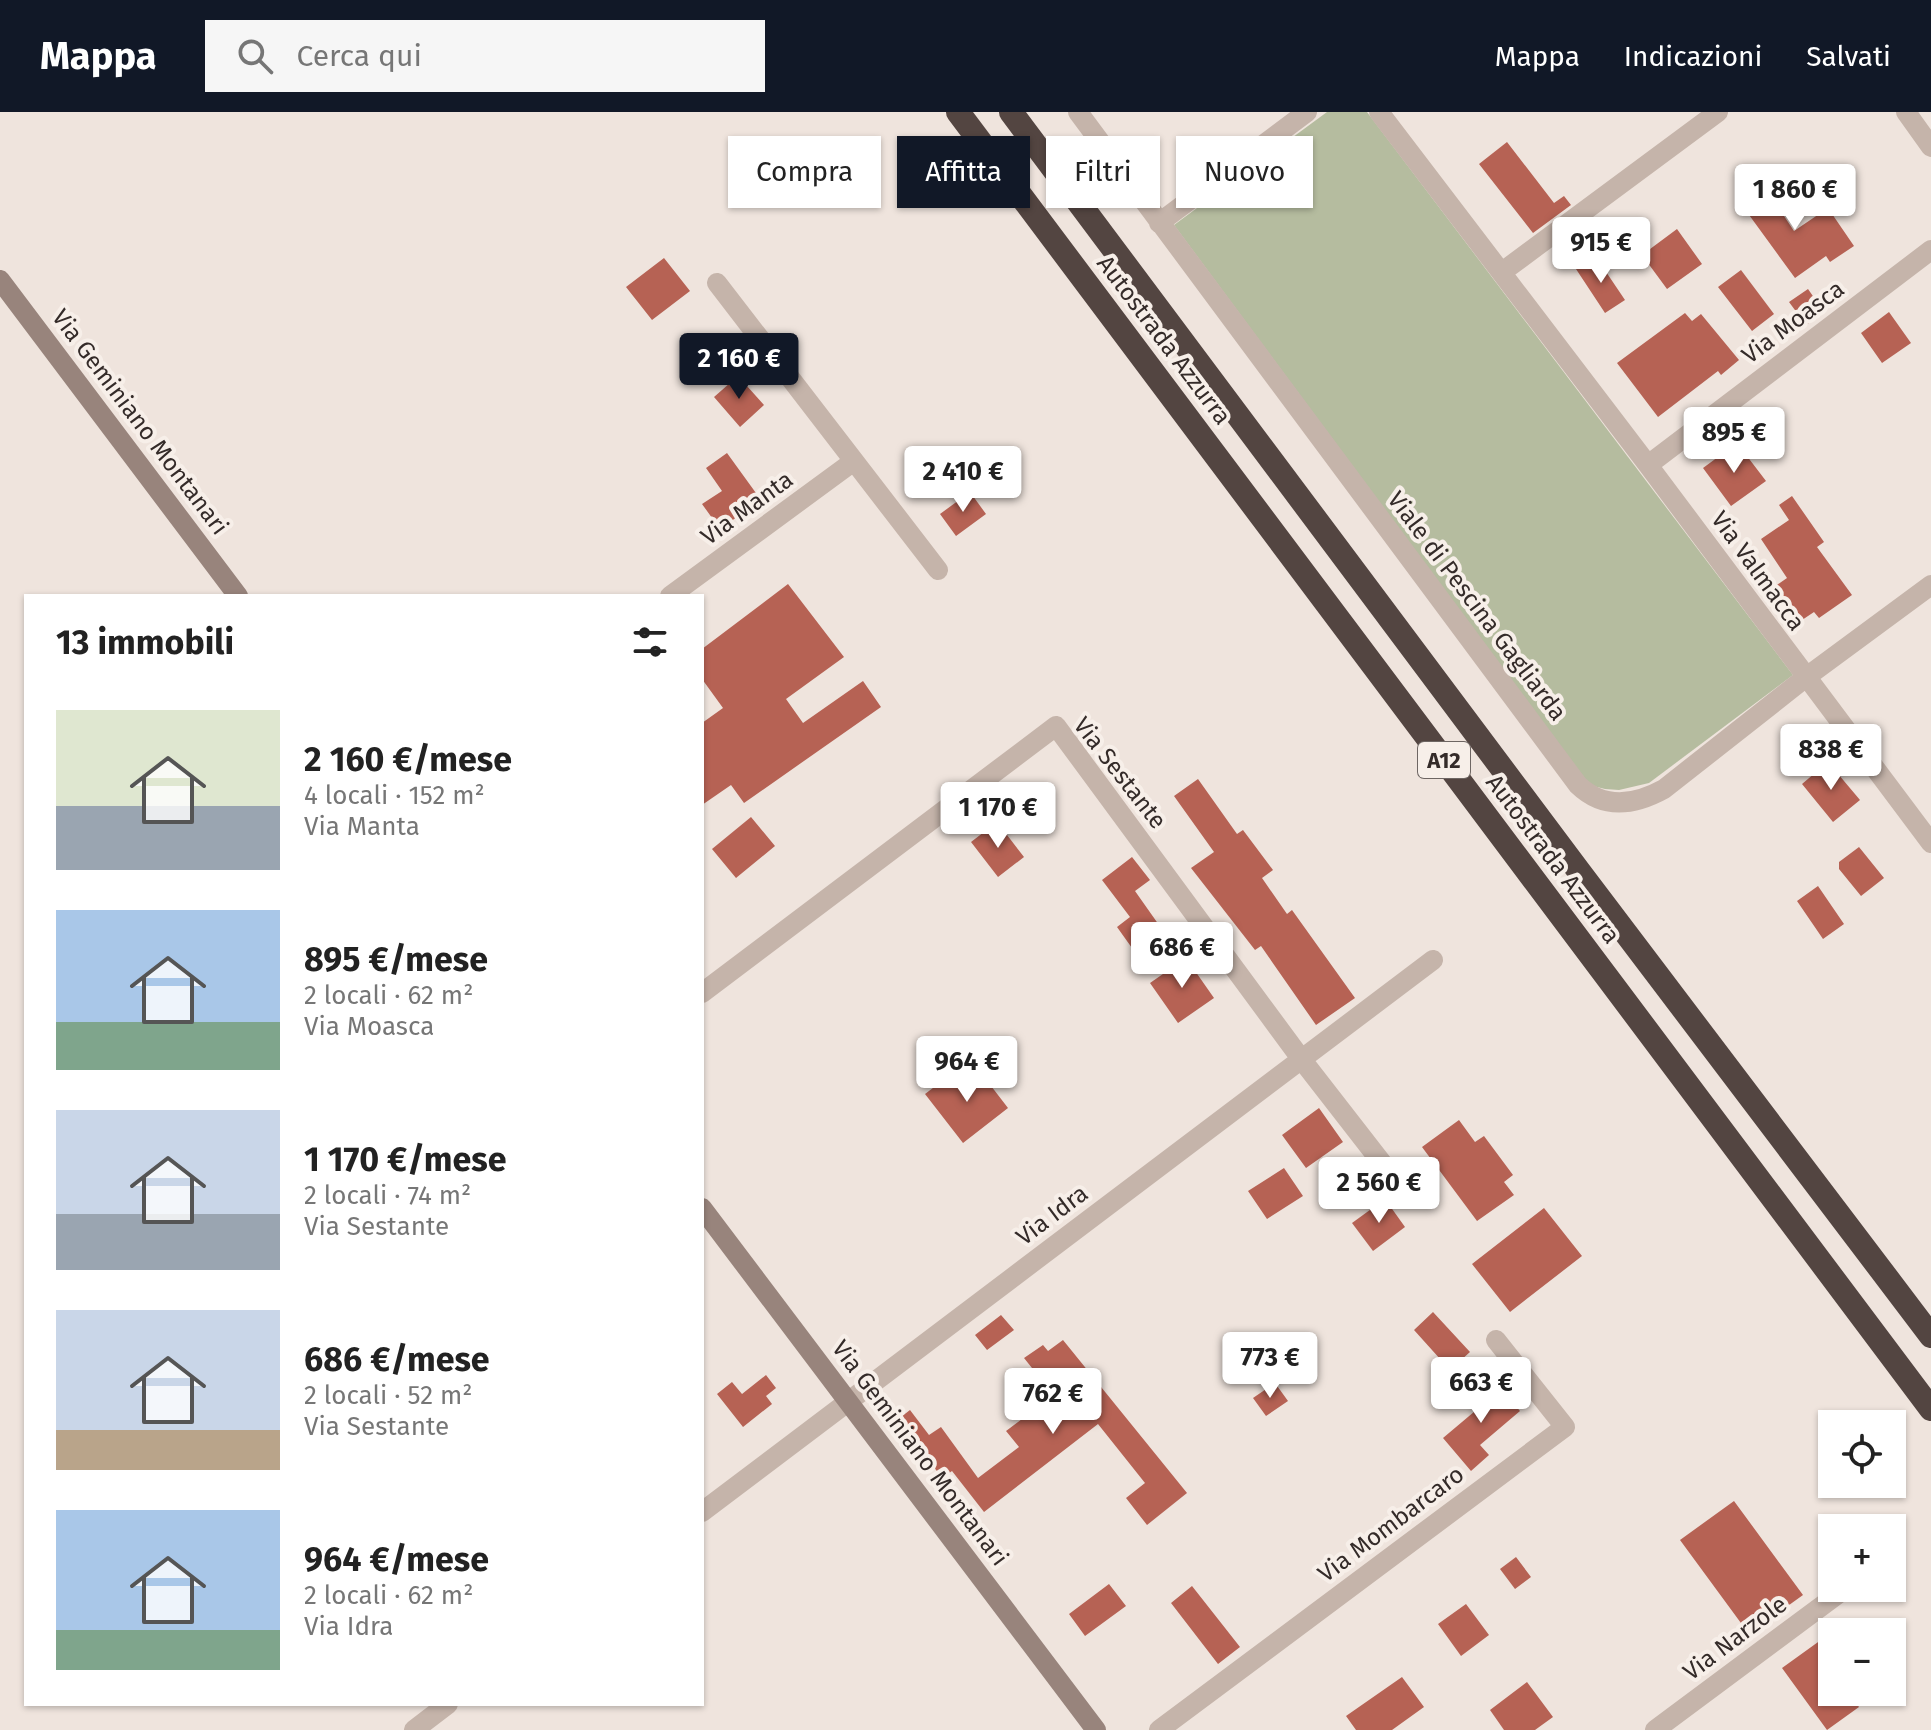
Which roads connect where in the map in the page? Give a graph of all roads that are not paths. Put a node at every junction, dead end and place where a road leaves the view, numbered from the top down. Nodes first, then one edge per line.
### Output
1 (958, 112) edge
2 (1011, 112) edge
3 (1078, 112) edge
4 (1307, 112) edge
5 (1379, 112) edge
6 (1718, 112) edge
7 (1908, 113) edge
8 (1931, 147) edge
9 (1159, 223) junction
10 (1931, 250) edge
11 (1502, 272) junction
12 (0, 280) edge
13 (717, 283) dead end
14 (854, 461) junction
15 (1648, 465) junction
16 (938, 570) dead end
17 (1931, 585) edge
18 (236, 594) edge
19 (673, 594) edge
20 (1805, 678) junction
21 (1931, 843) edge
22 (1433, 960) dead end
23 (704, 991) edge
24 (1302, 1060) junction
25 (1382, 1163) dead end
26 (704, 1211) edge
27 (1931, 1336) edge
28 (1496, 1340) dead end
29 (848, 1401) junction
30 (1931, 1409) edge
31 (704, 1510) edge
32 (1827, 1602) edge
33 (445, 1706) edge
34 (414, 1730) edge
35 (1096, 1730) edge
36 (1159, 1730) edge
37 (1655, 1730) edge

1 - 30 highway, Autostrada Azzurra / A12
2 - 27 highway, Autostrada Azzurra / A12
3 - 9 street, Viale di Pescina Gagliarda
4 - 9 street
5 - 11 street, Via Valmacca
6 - 11 street
7 - 8 street
9 - 20 street, Viale di Pescina Gagliarda
10 - 15 street, Via Moasca
11 - 15 street, Via Valmacca
12 - 18 street, Via Geminiano Montanari
13 - 14 street
14 - 16 street
14 - 19 street, Via Manta
15 - 20 street, Via Valmacca
17 - 20 street, Viale di Pescina Gagliarda
20 - 21 street, Via Valmacca
22 - 24 street, Via Idra
23 - 24 street, Via Sestante
24 - 25 street, Via Sestante
24 - 29 street, Via Idra
26 - 29 street, Via Geminiano Montanari
28 - 36 street, Via Mombarcaro
29 - 31 street, Via Idra
29 - 35 street, Via Geminiano Montanari
32 - 37 street, Via Narzole
33 - 34 street

